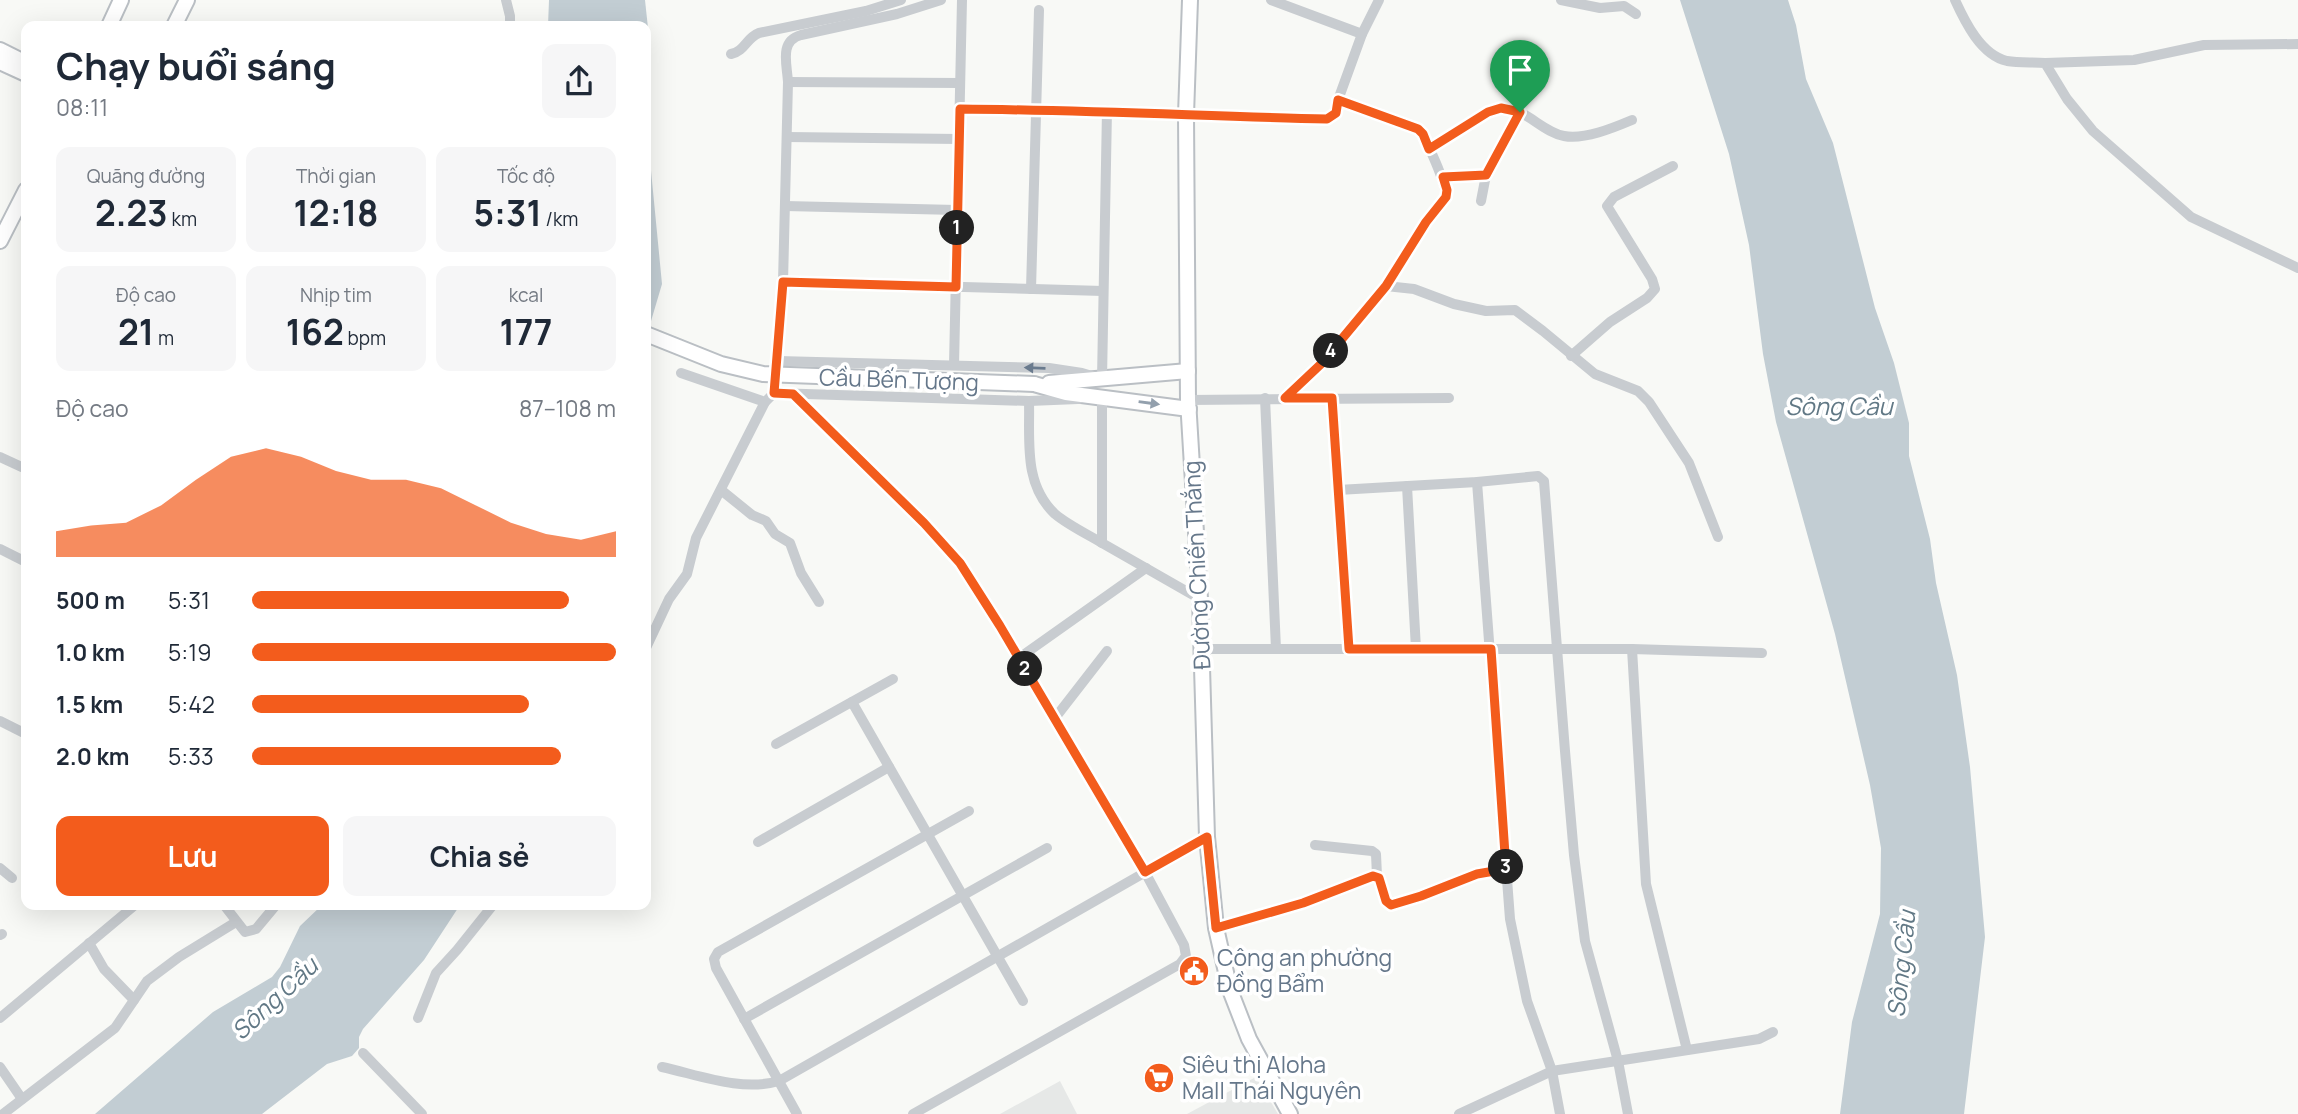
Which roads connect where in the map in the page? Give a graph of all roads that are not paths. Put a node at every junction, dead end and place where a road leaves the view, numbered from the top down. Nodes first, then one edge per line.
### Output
1 (121, 0) edge
2 (187, 0) edge
3 (506, 0) edge
4 (901, 0) edge
5 (941, 0) edge
6 (962, 0) edge
7 (1190, 0) edge
8 (1271, 0) edge
9 (1379, 0) edge
10 (1561, 0) edge
11 (1955, 0) edge
12 (1039, 10) dead end
13 (1636, 14) dead end
14 (111, 21) edge
15 (176, 21) edge
16 (510, 21) edge
17 (1362, 34) junction
18 (2298, 44) edge
19 (0, 50) edge
20 (730, 54) dead end
21 (21, 60) edge
22 (0, 62) edge
23 (2045, 63) junction
24 (21, 72) edge
25 (788, 82) junction
26 (960, 83) junction
27 (1338, 100) junction
28 (960, 109) junction
29 (1035, 109) junction
30 (1107, 110) junction
31 (1520, 112) junction
32 (1186, 115) junction
33 (1632, 120) dead end
34 (787, 137) junction
35 (959, 139) junction
36 (1429, 149) junction
37 (1673, 166) dead end
38 (1486, 175) junction
39 (1443, 177) junction
40 (21, 200) edge
41 (1481, 201) dead end
42 (785, 206) junction
43 (957, 210) junction
44 (0, 241) edge
45 (2298, 268) edge
46 (783, 282) junction
47 (1386, 286) junction
48 (956, 287) junction
49 (1031, 289) junction
50 (1103, 291) junction
51 (651, 336) edge
52 (1571, 356) junction
53 (778, 360) junction
54 (954, 365) junction
55 (1188, 371) junction
56 (681, 373) dead end
57 (1102, 379) junction
58 (1034, 384) junction
59 (774, 393) junction
60 (793, 394) junction
61 (1102, 397) junction
62 (1265, 398) junction
63 (1285, 398) junction
64 (1332, 398) junction
65 (1449, 398) dead end
66 (1029, 401) junction
67 (765, 402) junction
68 (1189, 404) junction
69 (0, 457) edge
70 (21, 467) edge
71 (1477, 482) junction
72 (1407, 486) junction
73 (721, 490) junction
74 (1338, 490) junction
75 (1718, 537) dead end
76 (1102, 543) junction
77 (0, 549) edge
78 (21, 560) edge
79 (1146, 568) junction
80 (1200, 599) junction
81 (819, 602) dead end
82 (651, 637) edge
83 (1201, 649) junction
84 (1276, 649) junction
85 (1349, 649) junction
86 (1416, 649) junction
87 (1491, 649) junction
88 (1558, 649) junction
89 (1632, 649) junction
90 (1107, 651) dead end
91 (1762, 653) dead end
92 (1019, 658) junction
93 (893, 679) dead end
94 (852, 702) junction
95 (1055, 718) junction
96 (0, 721) edge
97 (21, 732) edge
98 (776, 744) dead end
99 (889, 767) junction
100 (969, 811) dead end
101 (928, 834) junction
102 (1207, 837) junction
103 (758, 842) dead end
104 (1315, 845) dead end
105 (1047, 848) dead end
106 (0, 868) edge
107 (1506, 869) junction
108 (1145, 872) junction
109 (1377, 876) junction
110 (12, 878) dead end
111 (963, 895) junction
112 (129, 910) edge
113 (228, 910) edge
114 (272, 910) edge
115 (489, 910) edge
116 (236, 922) junction
117 (1216, 928) junction
118 (89, 943) junction
119 (999, 956) junction
120 (134, 1000) junction
121 (1023, 1001) dead end
122 (0, 1018) edge
123 (418, 1018) dead end
124 (744, 1018) junction
125 (1773, 1032) dead end
126 (1687, 1050) junction
127 (363, 1053) dead end
128 (1618, 1061) junction
129 (662, 1067) dead end
130 (0, 1068) edge
131 (1552, 1071) junction
132 (779, 1081) junction
133 (22, 1099) junction
134 (3, 1114) edge
135 (422, 1114) edge
136 (797, 1114) edge
137 (913, 1114) edge
138 (1290, 1114) edge
139 (1459, 1114) edge
140 (1560, 1114) edge
141 (1628, 1114) edge

1 - 14 main road
2 - 15 main road
3 - 16 street
4 - 20 street
5 - 25 street
6 - 26 street
7 - 32 main road, Đường Chiến Thắng
8 - 17 street
9 - 17 street
10 - 13 street
11 - 23 street
12 - 29 street
17 - 27 street
18 - 23 street
19 - 21 main road
22 - 24 main road
23 - 45 street
25 - 26 street
25 - 34 street
26 - 28 street
27 - 32 street
27 - 36 street
28 - 29 street
28 - 35 street
29 - 30 street
29 - 49 street
30 - 32 street
30 - 50 street
31 - 33 street
31 - 36 street
31 - 38 street
32 - 55 main road, Đường Chiến Thắng
34 - 35 street
34 - 42 street
35 - 43 street
36 - 39 street
37 - 52 street
38 - 39 street
38 - 41 street
39 - 47 street
40 - 44 main road
42 - 43 street
42 - 46 street
43 - 48 street
46 - 48 street
46 - 53 street
47 - 52 street
47 - 63 street
48 - 49 street
48 - 54 street
49 - 50 street
50 - 57 street
51 - 58 main road, Cầu Bến Tượng, bridge
52 - 75 street
53 - 54 street
53 - 59 street
57 -> 54 street
55 - 57 main road
55 - 68 main road, Đường Chiến Thắng
56 - 67 street
57 - 58 main road
58 - 61 main road
59 - 60 street
59 - 67 street
60 - 66 street
60 - 92 street
61 - 66 street
61 -> 68 main road
61 - 76 street
62 - 63 street
62 - 68 street
62 - 84 street
63 - 64 street
64 - 65 street
64 - 74 street
66 - 76 street
67 - 73 street
68 - 80 main road, Đường Chiến Thắng
69 - 70 street
71 - 72 street
71 - 87 street
71 - 88 street
72 - 74 street
72 - 86 street
73 - 81 street
73 - 82 street
74 - 85 street
76 - 79 street
77 - 78 street
79 - 80 street
79 - 92 street
80 - 83 main road, Đường Chiến Thắng
83 - 84 street
83 - 102 main road, Đường Chiến Thắng
84 - 85 street
85 - 86 street
86 - 87 street
87 - 88 street
87 - 107 street
88 - 89 street
88 - 128 street
89 - 91 street
89 - 126 street
90 - 95 street
92 - 95 street
93 - 94 street
94 - 98 street
94 - 99 street
95 - 108 street
96 - 97 street
99 - 101 street
99 - 103 street
100 - 101 street
101 - 111 street
101 - 124 street
102 - 108 street
102 - 117 main road, Đường Chiến Thắng
104 - 109 street
105 - 111 street
106 - 110 street
107 - 109 street
107 - 131 street
108 - 119 street
108 - 137 street
109 - 117 street
111 - 119 street
111 - 124 street
112 - 118 street
113 - 116 street
114 - 116 street
115 - 123 street
116 - 120 street
117 - 138 main road, Đường Chiến Thắng
118 - 120 street
118 - 122 street
119 - 121 street
119 - 132 street
120 - 133 street
124 - 132 street
125 - 126 street
126 - 128 street
127 - 135 street
128 - 131 street
128 - 141 street
129 - 132 street
130 - 133 street
131 - 139 street
131 - 140 street
132 - 136 street
133 - 134 street

